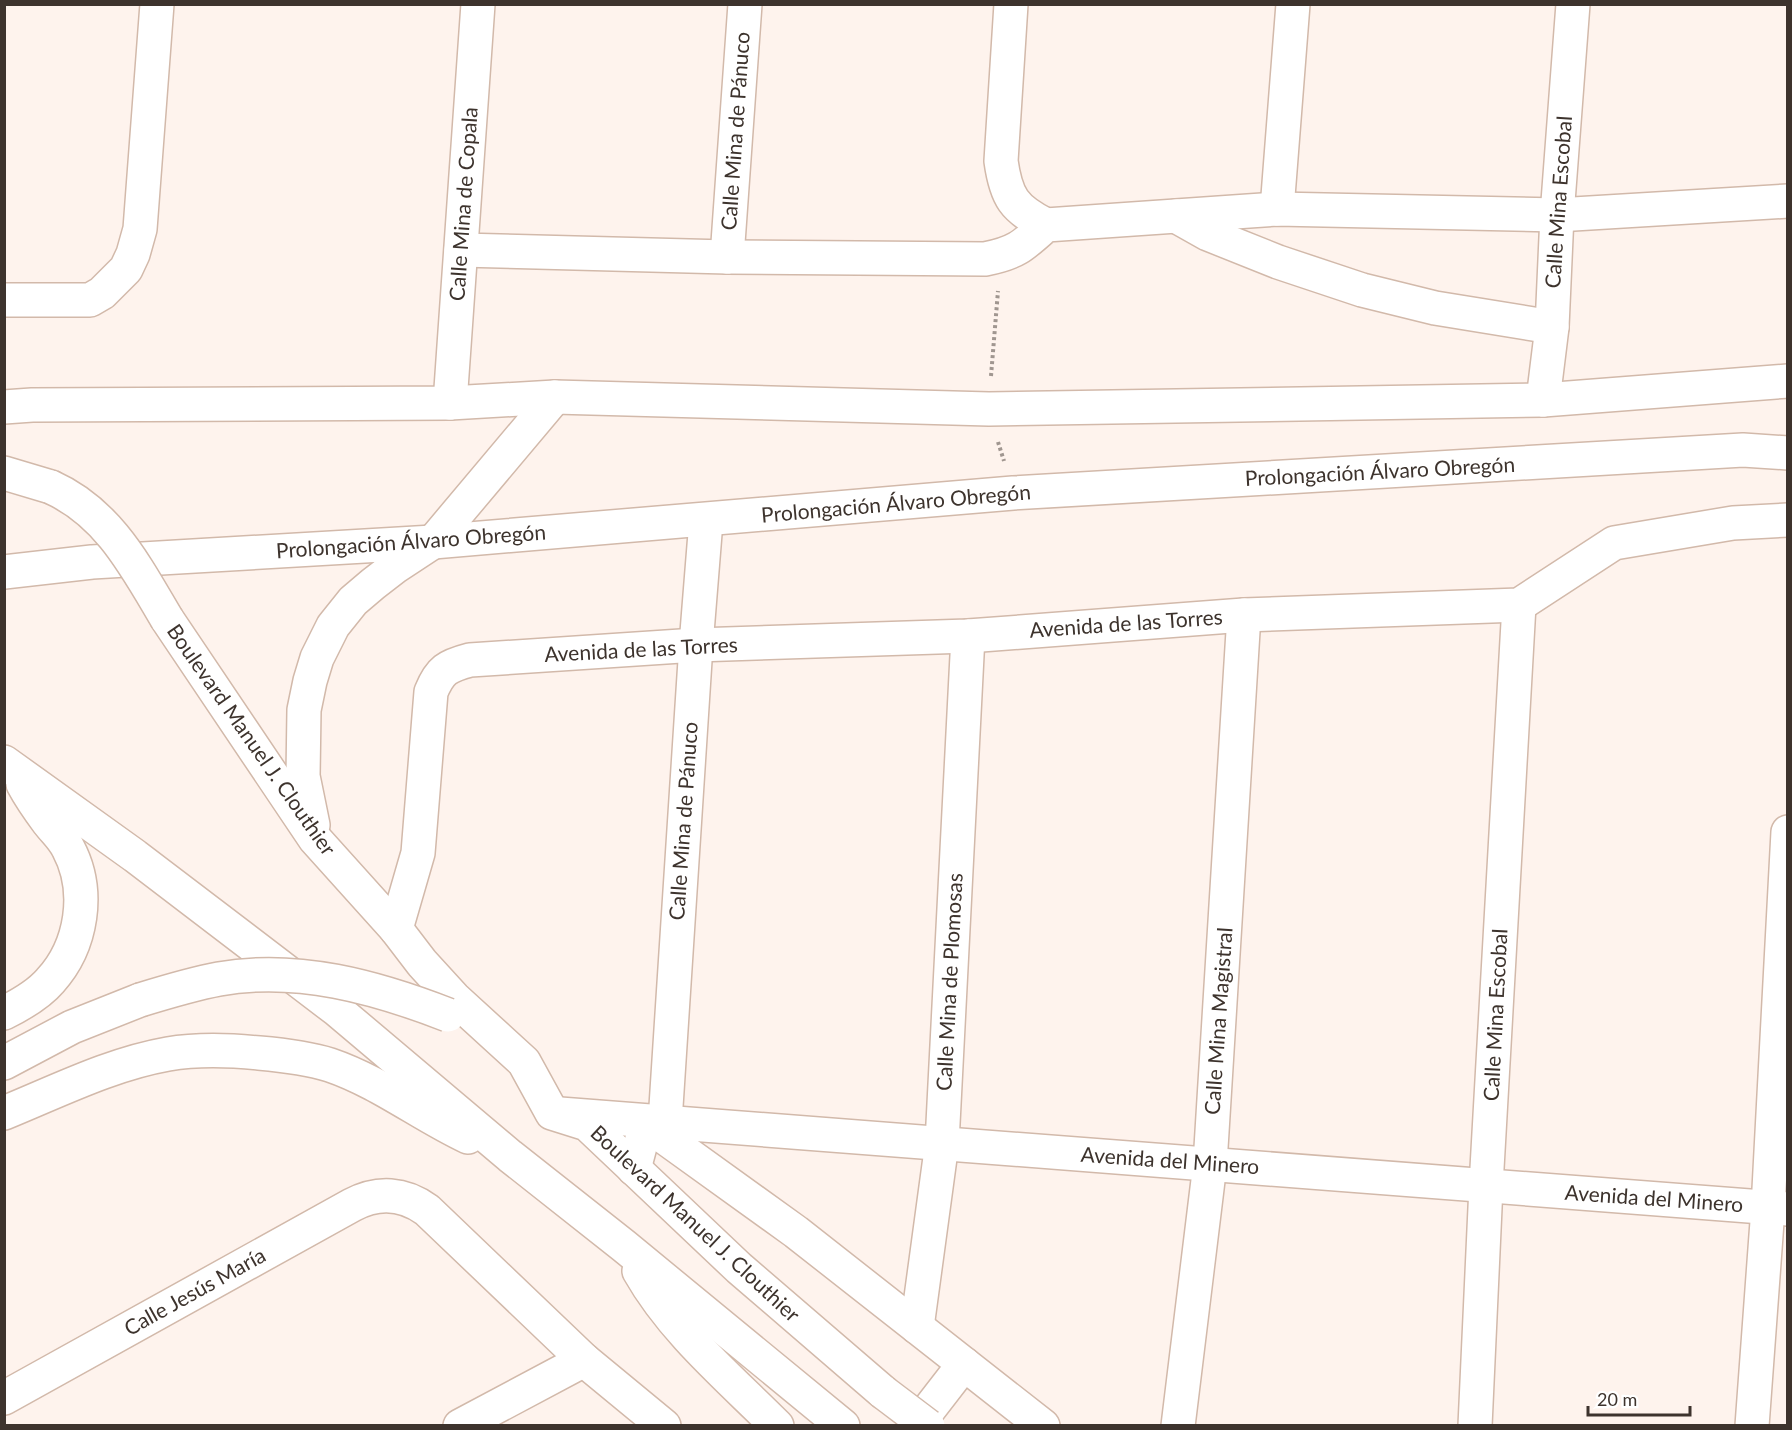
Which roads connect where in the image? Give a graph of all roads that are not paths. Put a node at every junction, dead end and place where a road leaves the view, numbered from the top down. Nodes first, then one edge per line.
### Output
1 (157, 4) edge
2 (478, 4) edge
3 (745, 4) edge
4 (1011, 4) edge
5 (1293, 4) edge
6 (1573, 4) edge
7 (1788, 201) edge
8 (1277, 209) junction
9 (1557, 215) junction
10 (1176, 216) junction
11 (1046, 225) junction
12 (461, 250) junction
13 (727, 257) junction
14 (4, 300) edge
15 (1552, 327) junction
16 (1788, 381) edge
17 (555, 397) junction
18 (1543, 400) junction
19 (450, 403) junction
20 (4, 408) edge
21 (1788, 453) edge
22 (4, 473) edge
23 (1788, 520) edge
24 (706, 521) junction
25 (433, 542) junction
26 (4, 572) edge
27 (1519, 605) junction
28 (1244, 615) junction
29 (968, 636) junction
30 (696, 645) junction
31 (10, 766) edge
32 (1788, 832) edge
33 (315, 839) junction
34 (396, 929) junction
35 (4, 1013) edge
36 (506, 1047) junction
37 (4, 1063) edge
38 (50, 1095) junction
39 (4, 1113) edge
40 (552, 1113) junction
41 (4, 1122) edge
42 (656, 1123) junction
43 (942, 1143) junction
44 (510, 1156) junction
45 (1210, 1164) junction
46 (634, 1169) junction
47 (1486, 1186) junction
48 (1778, 1208) edge
49 (624, 1246) junction
50 (917, 1327) junction
51 (584, 1360) junction
52 (964, 1364) junction
53 (4, 1398) edge
54 (460, 1425) edge
55 (664, 1425) edge
56 (777, 1425) edge
57 (843, 1425) edge
58 (916, 1425) edge
59 (928, 1425) edge
60 (1043, 1425) edge
61 (1178, 1425) edge
62 (1475, 1425) edge
63 (1752, 1425) edge

1 - 14 street
2 - 12 street, Calle Mina de Copala
3 - 13 street, Calle Mina de Pánuco
4 - 11 street
5 - 8 street
6 - 9 street, Calle Mina Escobal
7 - 9 street
8 - 9 street
8 - 10 street
9 - 15 street, Calle Mina Escobal
10 - 11 street
10 - 15 street
11 - 13 street
12 - 13 street
12 - 19 street, Calle Mina de Copala
15 - 18 street, Calle Mina Escobal
16 - 18 street
17 - 18 street
17 - 19 street
17 - 25 street
19 - 20 street
21 - 24 street, Prolongación Álvaro Obregón
22 - 33 street, Boulevard Manuel J. Clouthier, bridge
23 - 27 street
24 - 25 street, Prolongación Álvaro Obregón
24 - 30 street, Calle Mina de Pánuco
25 - 26 street, Prolongación Álvaro Obregón
25 - 33 street
27 - 28 street, Avenida de las Torres
27 - 47 street, Calle Mina Escobal
28 - 29 street, Avenida de las Torres
28 - 45 street, Calle Mina Magistral
29 - 30 street, Avenida de las Torres
29 - 43 street, Calle Mina de Plomosas
30 - 34 street, Avenida de las Torres
30 - 42 street, Calle Mina de Pánuco
31 - 35 street
31 - 44 street
32 - 48 street
33 - 34 street, Boulevard Manuel J. Clouthier
34 - 36 street, Boulevard Manuel J. Clouthier
36 - 37 street, bridge
36 - 40 street, Boulevard Manuel J. Clouthier
38 - 39 street
38 - 41 street
38 - 44 street
40 - 42 street, Avenida del Minero
40 - 46 street, Boulevard Manuel J. Clouthier
42 - 43 street, Avenida del Minero
42 - 46 street, Calle Mina de Pánuco
42 - 50 street
43 - 45 street, Avenida del Minero
43 - 50 street, Calle Mina de Plomosas
44 - 49 street
45 - 47 street, Avenida del Minero
45 - 61 street, Calle Mina Magistral
46 - 59 street, Boulevard Manuel J. Clouthier, bridge
47 - 48 street, Avenida del Minero
47 - 62 street, Calle Mina Escobal
48 - 63 street
49 - 56 street
49 - 57 street
50 - 52 street
51 - 53 street, Calle Jesús María
51 - 54 street
51 - 55 street
52 - 58 street
52 - 60 street

